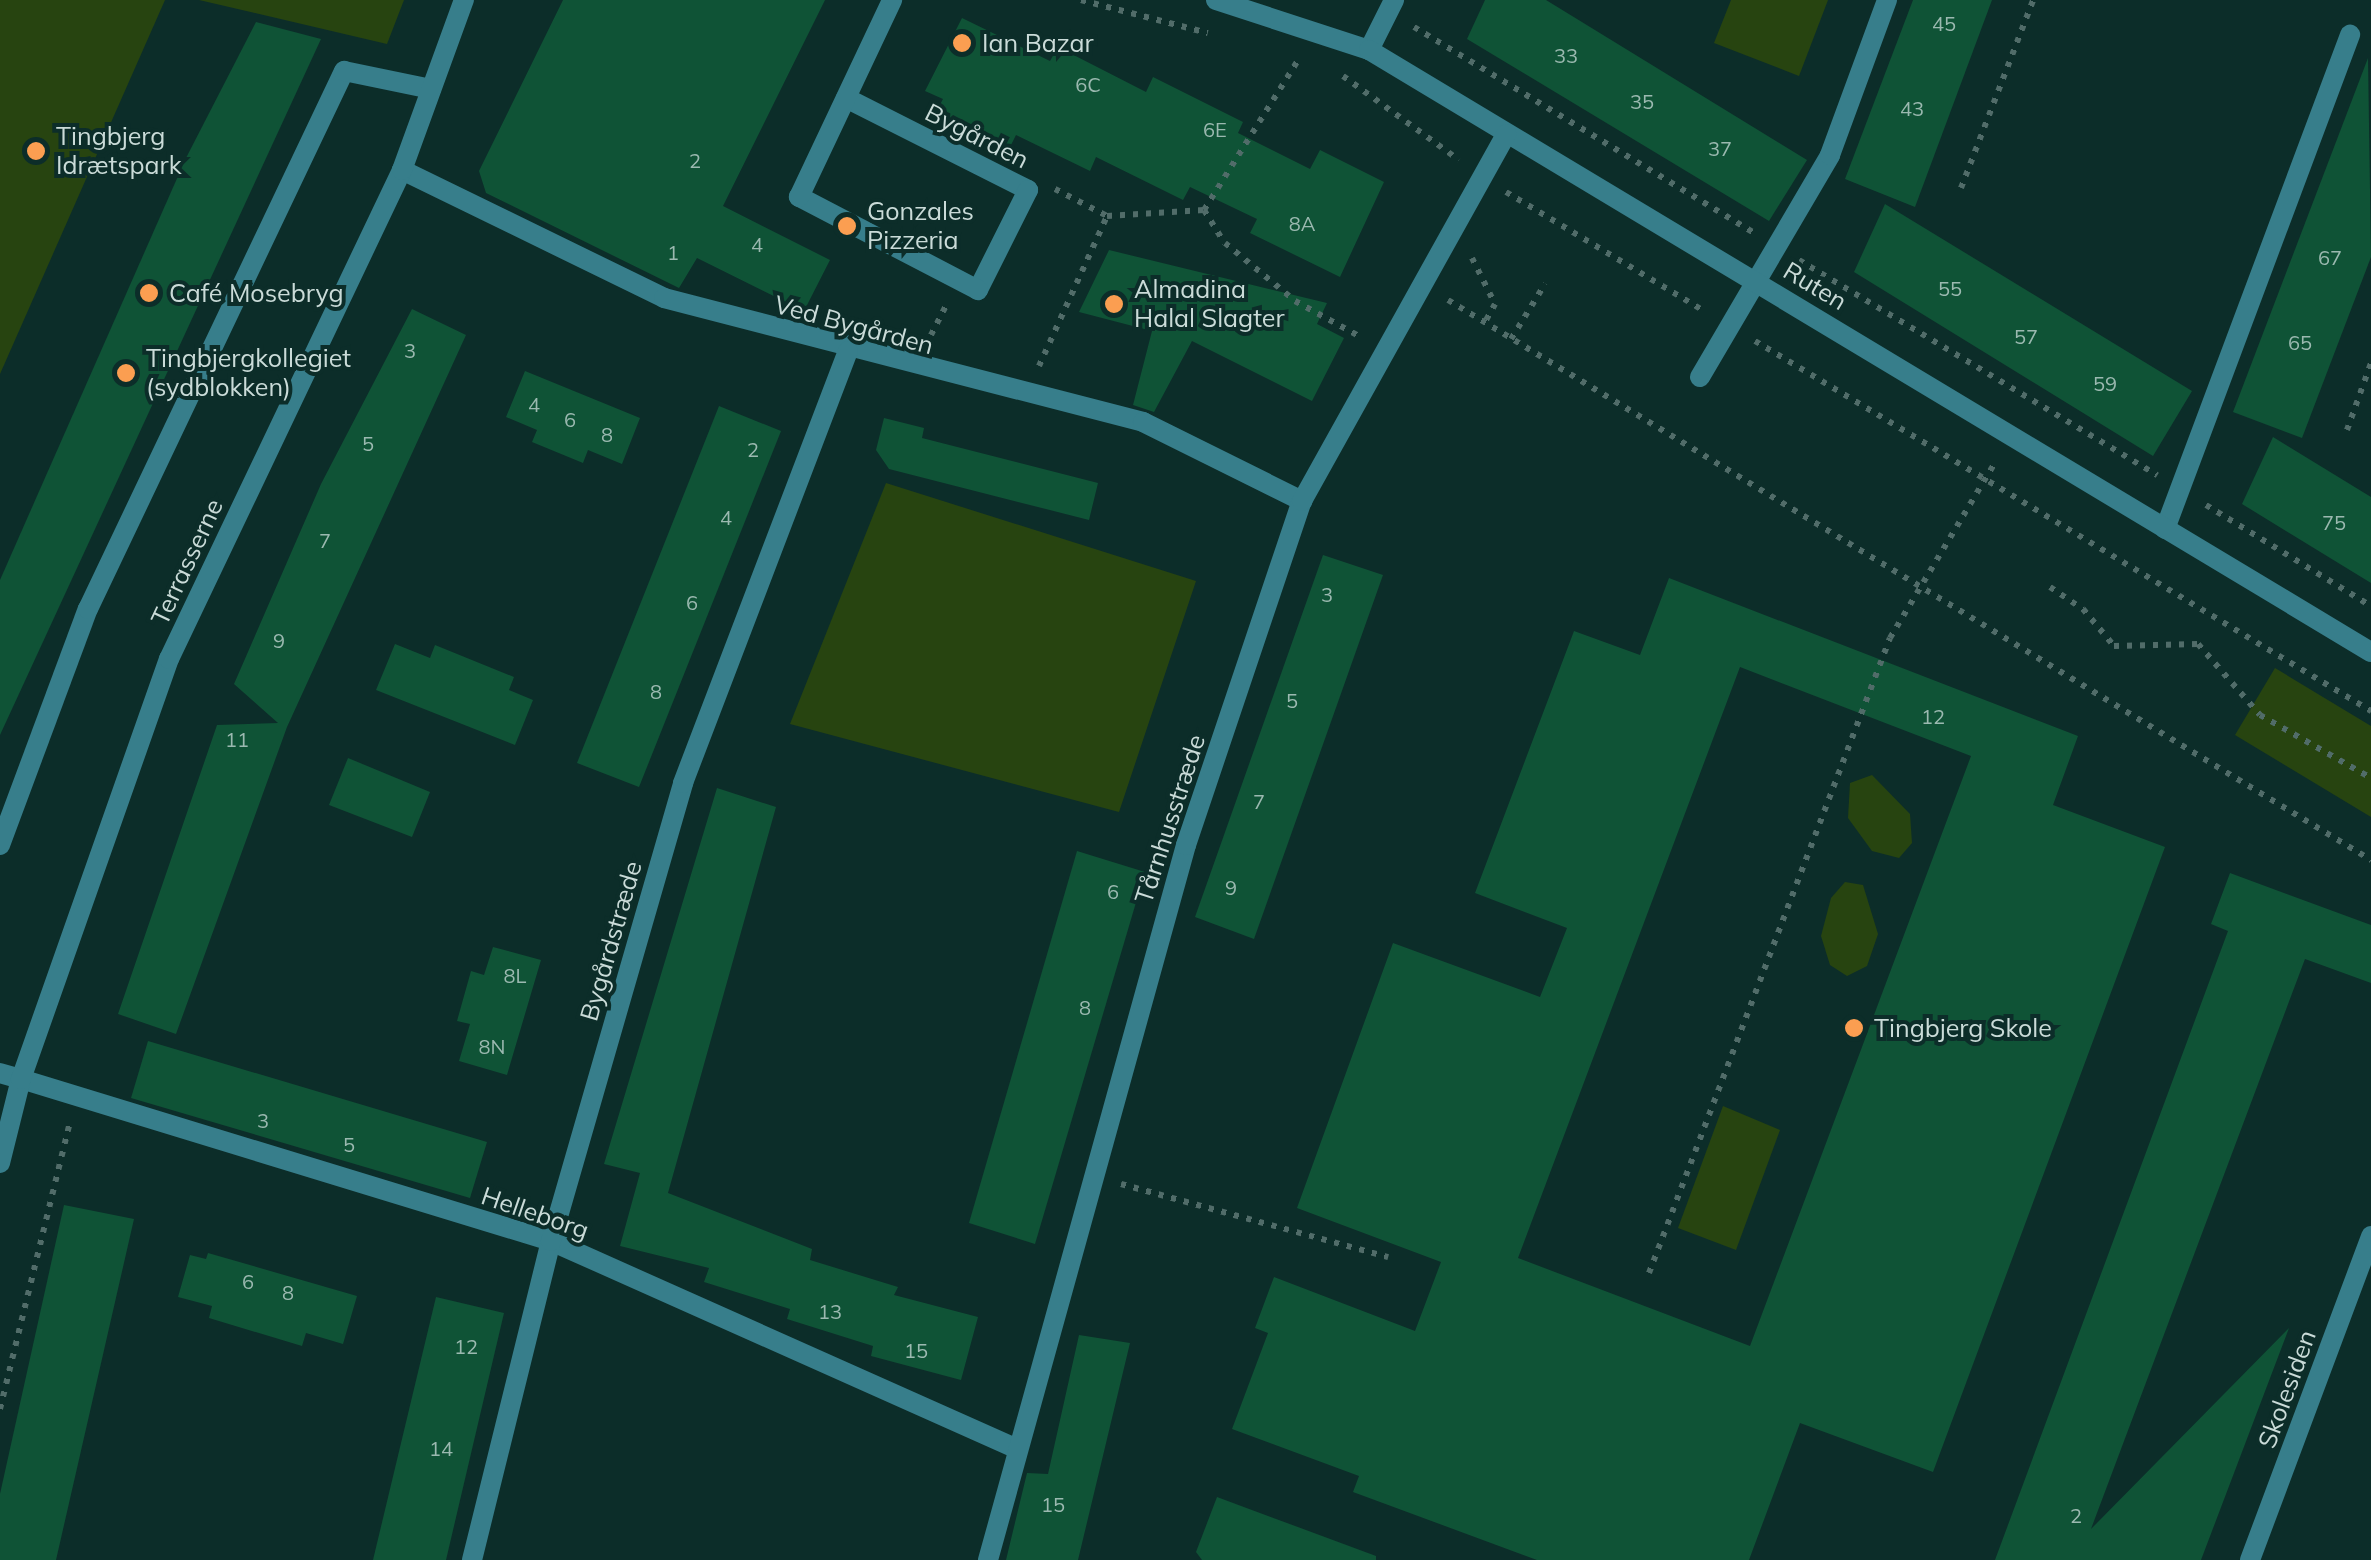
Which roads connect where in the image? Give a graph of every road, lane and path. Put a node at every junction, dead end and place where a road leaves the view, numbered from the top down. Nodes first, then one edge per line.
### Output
1 (464, 0) edge
2 (892, 0) edge
3 (1081, 0) edge
4 (1216, 0) edge
5 (1887, 0) edge
6 (2033, 0) edge
7 (1391, 6) edge
8 (1215, 35) dead end
9 (2350, 35) dead end
10 (1369, 50) junction
11 (1282, 54) dead end
12 (1298, 60) junction
13 (1312, 65) dead end
14 (1327, 70) dead end
15 (430, 89) junction
16 (846, 98) junction
17 (1506, 134) junction
18 (402, 170) junction
19 (1482, 178) junction
20 (1961, 188) dead end
21 (1028, 190) junction
22 (1204, 210) junction
23 (1107, 216) junction
24 (1446, 242) junction
25 (1776, 246) junction
26 (1758, 280) junction
27 (959, 282) junction
28 (1422, 284) junction
29 (1544, 284) dead end
30 (1485, 322) junction
31 (1511, 339) junction
32 (1387, 350) junction
33 (848, 351) junction
34 (2371, 363) edge
35 (914, 368) junction
36 (1700, 377) dead end
37 (1026, 394) junction
38 (2032, 400) junction
39 (2346, 430) dead end
40 (2012, 435) junction
41 (1986, 480) junction
42 (2180, 489) junction
43 (1302, 501) junction
44 (2165, 528) junction
45 (1922, 587) junction
46 (2050, 587) dead end
47 (2371, 606) edge
48 (2371, 652) edge
49 (2371, 712) edge
50 (2371, 778) edge
51 (0, 844) edge
52 (2371, 860) edge
53 (10, 1076) edge
54 (77, 1096) junction
55 (0, 1163) edge
56 (1091, 1175) junction
57 (2371, 1236) edge
58 (551, 1241) junction
59 (1388, 1257) dead end
60 (1650, 1273) dead end
61 (0, 1409) edge
62 (1013, 1448) junction
63 (472, 1560) edge
64 (988, 1560) edge
65 (2250, 1560) edge

1 - 15 street, Terrasserne
2 - 16 street
3 - 8 path
4 - 10 street, Ruten
5 - 25 street
6 - 20 path
7 - 10 street
7 - 25 path
9 - 42 street
10 - 17 street, Ruten
11 - 12 path
12 - 13 path
12 - 22 path
14 - 19 path
15 - 18 street, Terrasserne
15 - 51 street
16 - 21 street, Bygården
16 - 27 street
17 - 19 street, Tårnhusstræde
17 - 26 street, Ruten
18 - 33 street, Ved Bygården
18 - 53 street, Terrasserne
19 - 24 street, Tårnhusstræde
21 - 23 path
21 - 27 street, Bygården
22 - 23 path
22 - 32 path
23 - 37 path
24 - 28 street, Tårnhusstræde
24 - 30 path
25 - 26 street
25 - 38 path
26 - 36 street
26 - 40 street, Ruten
27 - 35 path
28 - 30 path
28 - 32 street, Tårnhusstræde
29 - 31 path
30 - 31 path
31 - 45 path
32 - 43 street, Tårnhusstræde
33 - 35 street, Ved Bygården
33 - 58 street, Bygårdstræde
34 - 39 path
35 - 37 street, Ved Bygården
37 - 43 street, Ved Bygården
38 - 40 path
38 - 42 path
40 - 41 path
40 - 44 street, Ruten
41 - 45 path
41 - 49 path
42 - 44 street
42 - 47 path
43 - 56 street, Tårnhusstræde
44 - 48 street, Ruten
45 - 52 path
45 - 60 path
46 - 50 path
53 - 54 street, Helleborg
53 - 55 street, Terrasserne
54 - 58 street, Helleborg
54 - 61 path
56 - 59 path
56 - 62 street, Tårnhusstræde
57 - 65 street, Skolesiden
58 - 62 street, Helleborg
58 - 63 street, Bygårdstræde
62 - 64 street, Tårnhusstræde

